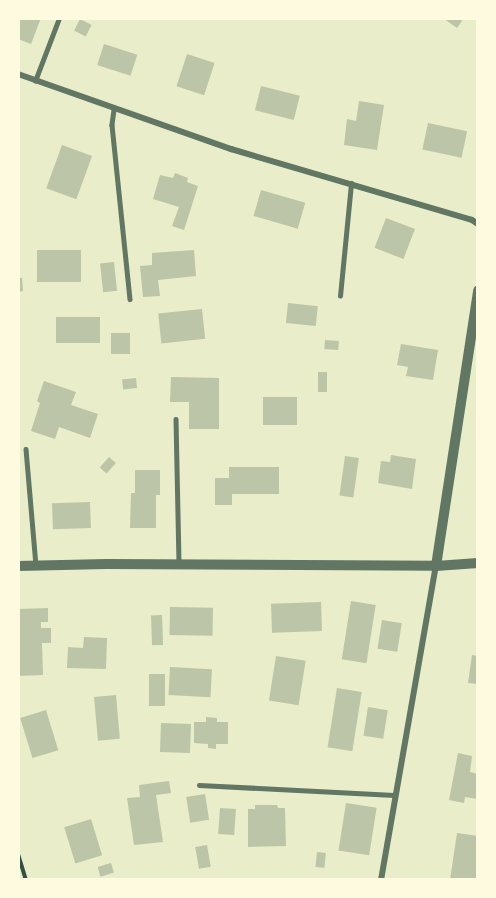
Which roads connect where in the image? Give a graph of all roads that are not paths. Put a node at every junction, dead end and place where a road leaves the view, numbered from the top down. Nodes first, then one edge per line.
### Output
1 (59, 18) edge
2 (18, 74) edge
3 (35, 81) junction
4 (114, 110) junction
5 (351, 184) junction
6 (478, 224) edge
7 (478, 290) edge
8 (340, 296) dead end
9 (130, 299) dead end
10 (176, 419) dead end
11 (26, 449) dead end
12 (478, 562) edge
13 (36, 565) junction
14 (180, 565) junction
15 (18, 566) edge
16 (436, 566) junction
17 (199, 785) dead end
18 (394, 795) junction
19 (381, 880) edge

1 - 3 lane
2 - 3 street
3 - 4 street
4 - 5 street
4 - 9 lane
5 - 6 street
5 - 8 lane
7 - 16 street
10 - 14 lane
11 - 13 lane
12 - 16 street
13 - 14 street
13 - 15 street
14 - 16 street
16 - 18 street
17 - 18 lane
18 - 19 street

